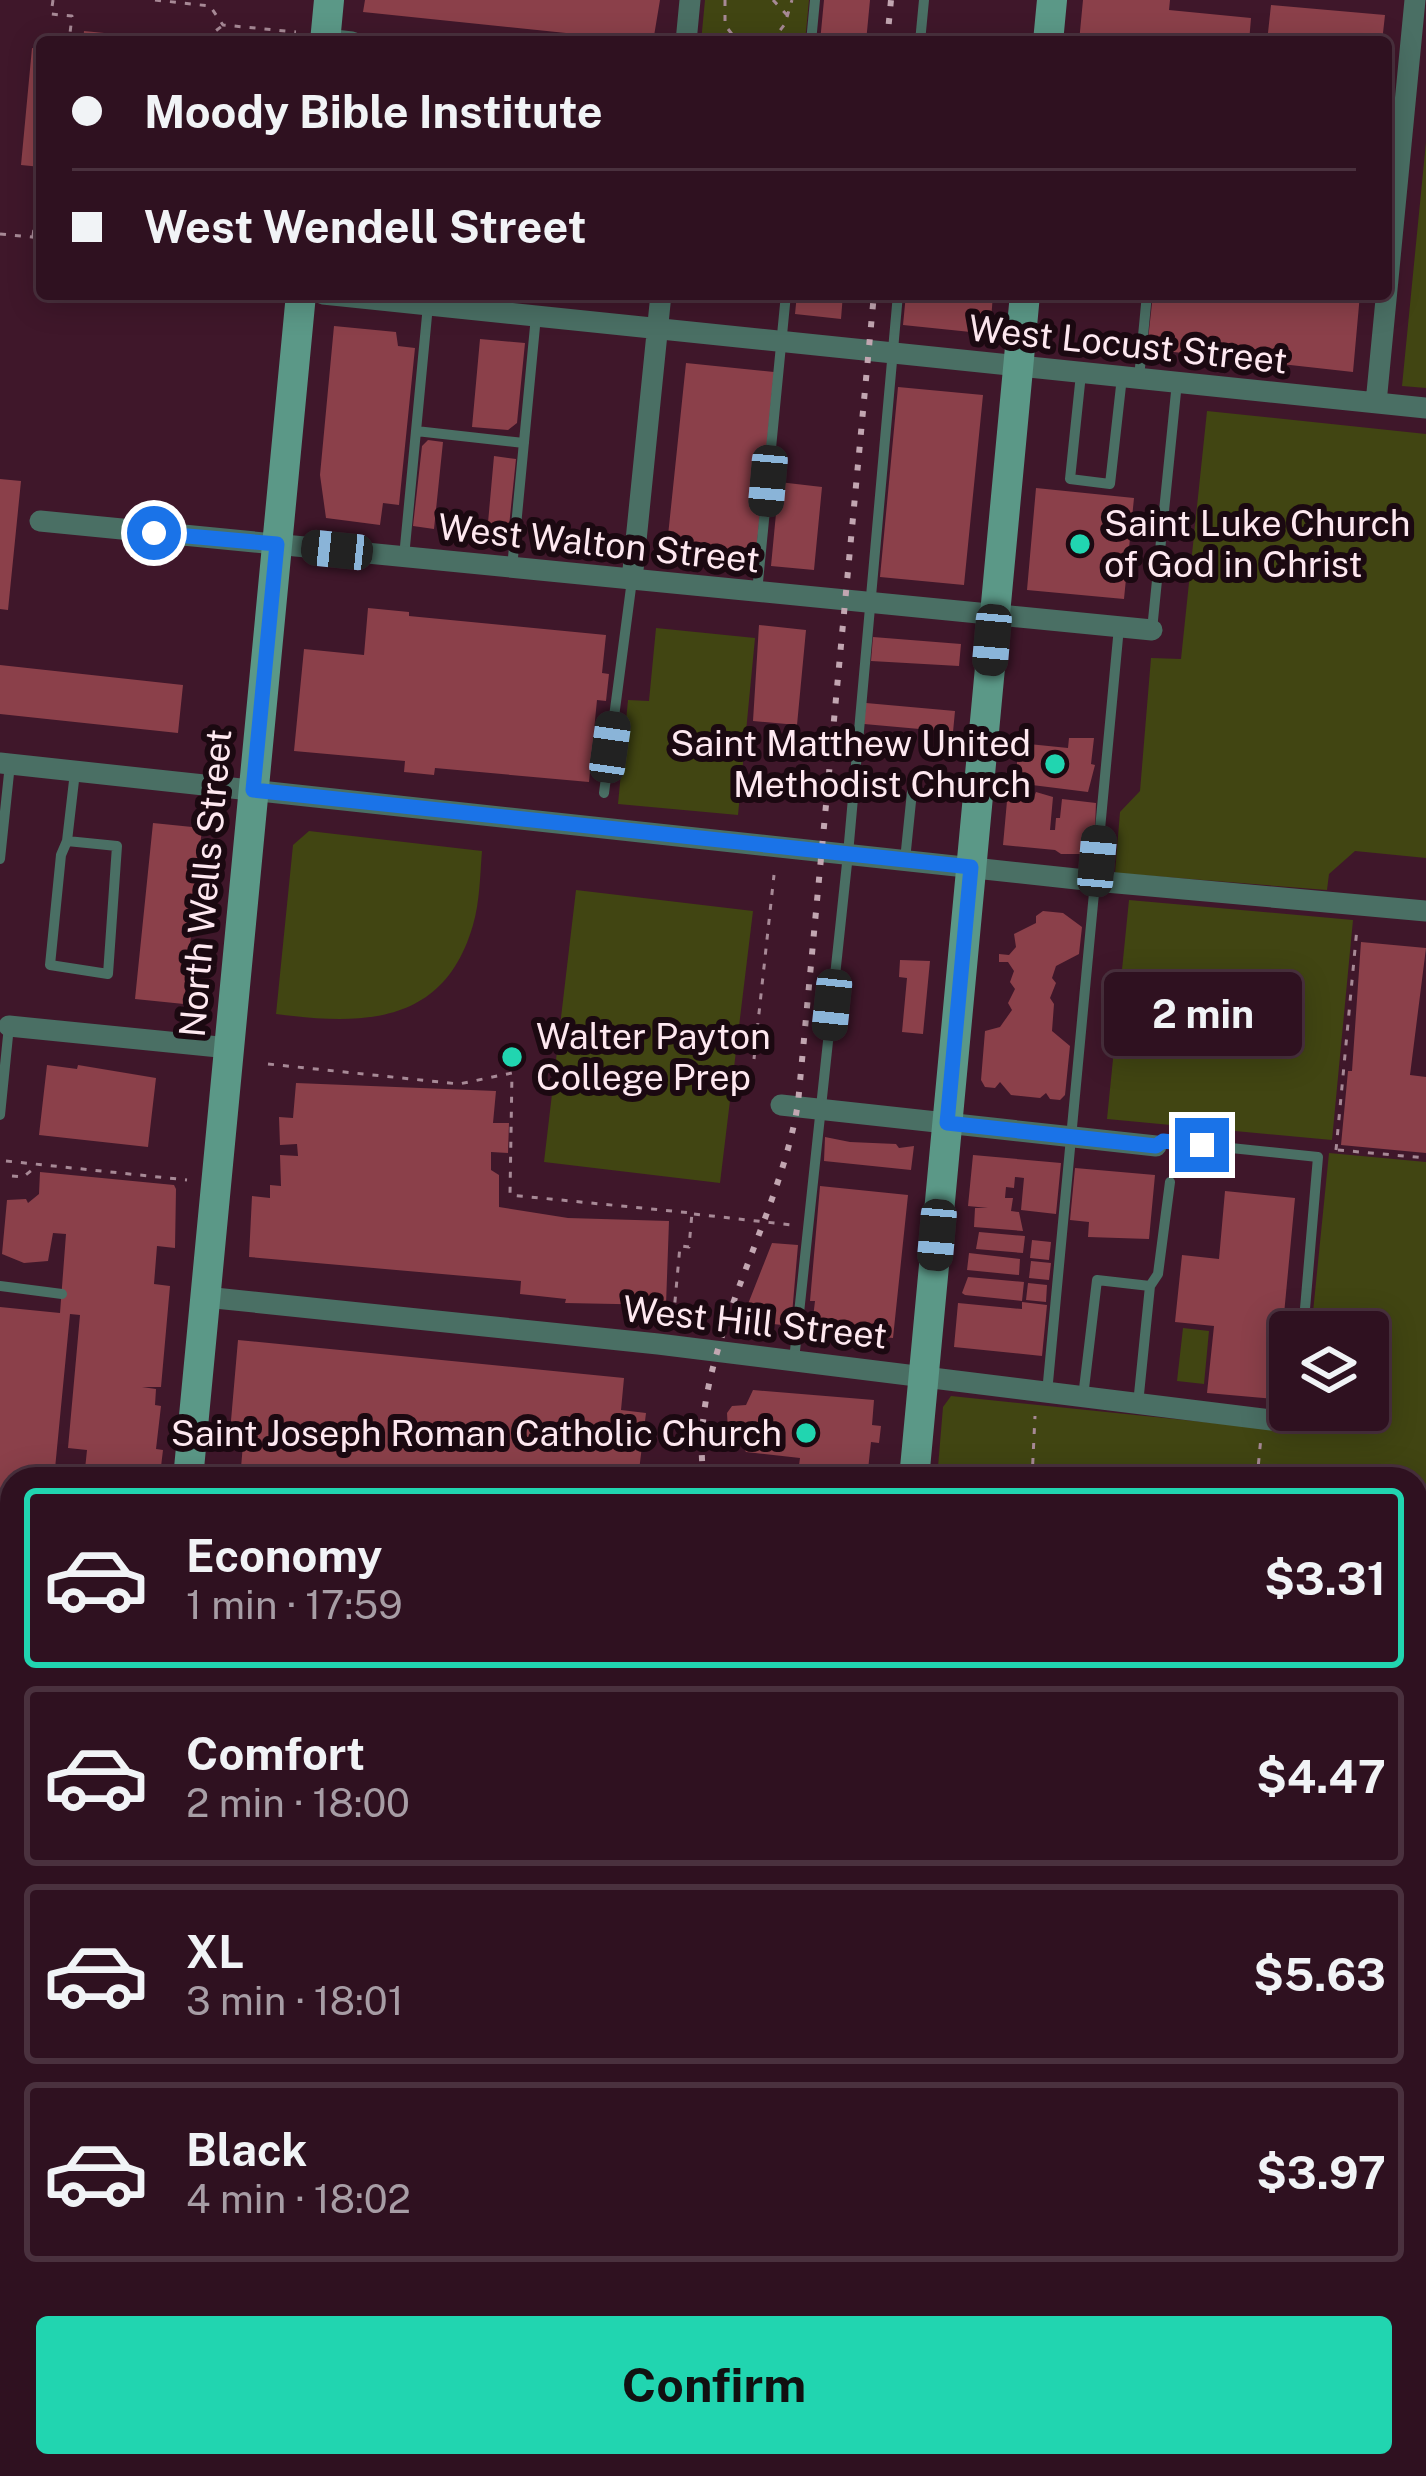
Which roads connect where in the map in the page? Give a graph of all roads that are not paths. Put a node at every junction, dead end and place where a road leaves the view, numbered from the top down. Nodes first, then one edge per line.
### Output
1 (329, 0) edge
2 (690, 0) edge
3 (815, 0) edge
4 (924, 0) edge
5 (1052, 0) edge
6 (1415, 0) edge
7 (325, 36) edge
8 (687, 36) edge
9 (812, 36) edge
10 (921, 36) edge
11 (1049, 36) edge
12 (1392, 238) edge
13 (300, 300) edge
14 (380, 300) edge
15 (660, 300) edge
16 (785, 300) edge
17 (897, 300) edge
18 (1024, 300) edge
19 (1146, 300) edge
20 (1386, 300) edge
21 (428, 305) junction
22 (536, 316) junction
23 (657, 328) junction
24 (782, 341) junction
25 (893, 353) junction
26 (1018, 366) junction
27 (1082, 373) junction
28 (1130, 378) junction
29 (1177, 382) junction
30 (1376, 403) junction
31 (1426, 408) edge
32 (416, 431) junction
33 (524, 443) junction
34 (40, 521) dead end
35 (277, 544) junction
36 (404, 557) junction
37 (512, 568) junction
38 (632, 580) junction
39 (757, 592) junction
40 (869, 603) junction
41 (995, 615) junction
42 (1119, 627) junction
43 (1151, 630) joint
44 (5, 763) edge
45 (76, 771) junction
46 (913, 782) dead end
47 (253, 790) junction
48 (604, 793) dead end
49 (67, 841) junction
50 (848, 854) junction
51 (0, 859) edge
52 (905, 860) junction
53 (971, 867) junction
54 (1095, 880) junction
55 (1426, 911) edge
56 (9, 1026) joint
57 (229, 1048) junction
58 (781, 1105) dead end
59 (822, 1109) junction
60 (0, 1115) edge
61 (947, 1123) junction
62 (1071, 1137) junction
63 (1156, 1146) joint
64 (1169, 1182) dead end
65 (0, 1286) edge
66 (1150, 1286) junction
67 (62, 1294) dead end
68 (205, 1297) junction
69 (1305, 1311) edge
70 (794, 1360) junction
71 (924, 1375) junction
72 (1047, 1393) junction
73 (1083, 1397) junction
74 (1138, 1404) junction
75 (1269, 1414) edge
76 (189, 1467) edge
77 (915, 1467) edge

1 - 7 street
2 - 8 street
3 - 9 lane
4 - 10 lane
5 - 11 street
6 - 12 street
13 - 35 street, North Wells Street
14 - 21 street, West Locust Street
15 - 23 street
16 - 24 lane
17 - 25 lane
18 - 26 street
19 - 28 lane
20 - 30 street
21 - 22 street, West Locust Street
21 - 32 lane
22 - 23 street, West Locust Street
22 - 33 lane
23 - 24 street, West Locust Street
23 - 38 street
24 - 25 street, West Locust Street
24 - 39 lane
25 - 26 street, West Locust Street
25 - 40 lane
26 - 27 street, West Locust Street
26 - 41 street
27 - 28 street, West Locust Street
27 - 28 lane
28 - 29 street, West Locust Street
29 - 30 street, West Locust Street
29 - 43 lane
30 - 31 street, West Locust Street
32 - 33 lane
32 - 36 lane
33 - 37 lane
34 - 35 street, West Walton Street
35 - 36 street, West Walton Street
35 - 47 street, North Wells Street
36 - 37 street, West Walton Street
37 - 38 street, West Walton Street
38 - 39 street, West Walton Street
38 - 48 lane
39 - 40 street, West Walton Street
40 - 41 street, West Walton Street
40 - 50 lane
41 - 42 street, West Walton Street
41 - 53 street
42 - 43 street, West Walton Street
42 - 54 lane
44 - 45 street
44 - 51 lane
45 - 47 street
45 - 49 lane
46 - 52 lane
47 - 50 street
47 - 57 street, North Wells Street
49 - 49 lane
50 - 52 street
50 - 59 lane
52 - 53 street
53 - 54 street
53 - 61 street
54 - 55 street
54 - 62 lane
56 - 57 street
56 - 60 lane
57 - 68 street, North Wells Street
58 - 59 street
59 - 61 street
59 - 70 lane
61 - 62 street
61 - 71 street
62 - 63 street
62 - 72 lane
63 - 69 lane
64 - 66 lane
65 - 67 lane
66 - 73 lane
66 - 74 lane
68 - 70 street, West Hill Street
68 - 76 street, North Wells Street
70 - 71 street, West Hill Street
71 - 72 street, West Hill Street
71 - 77 street
72 - 73 street, West Hill Street
73 - 74 street, West Hill Street
74 - 75 street, West Hill Street

